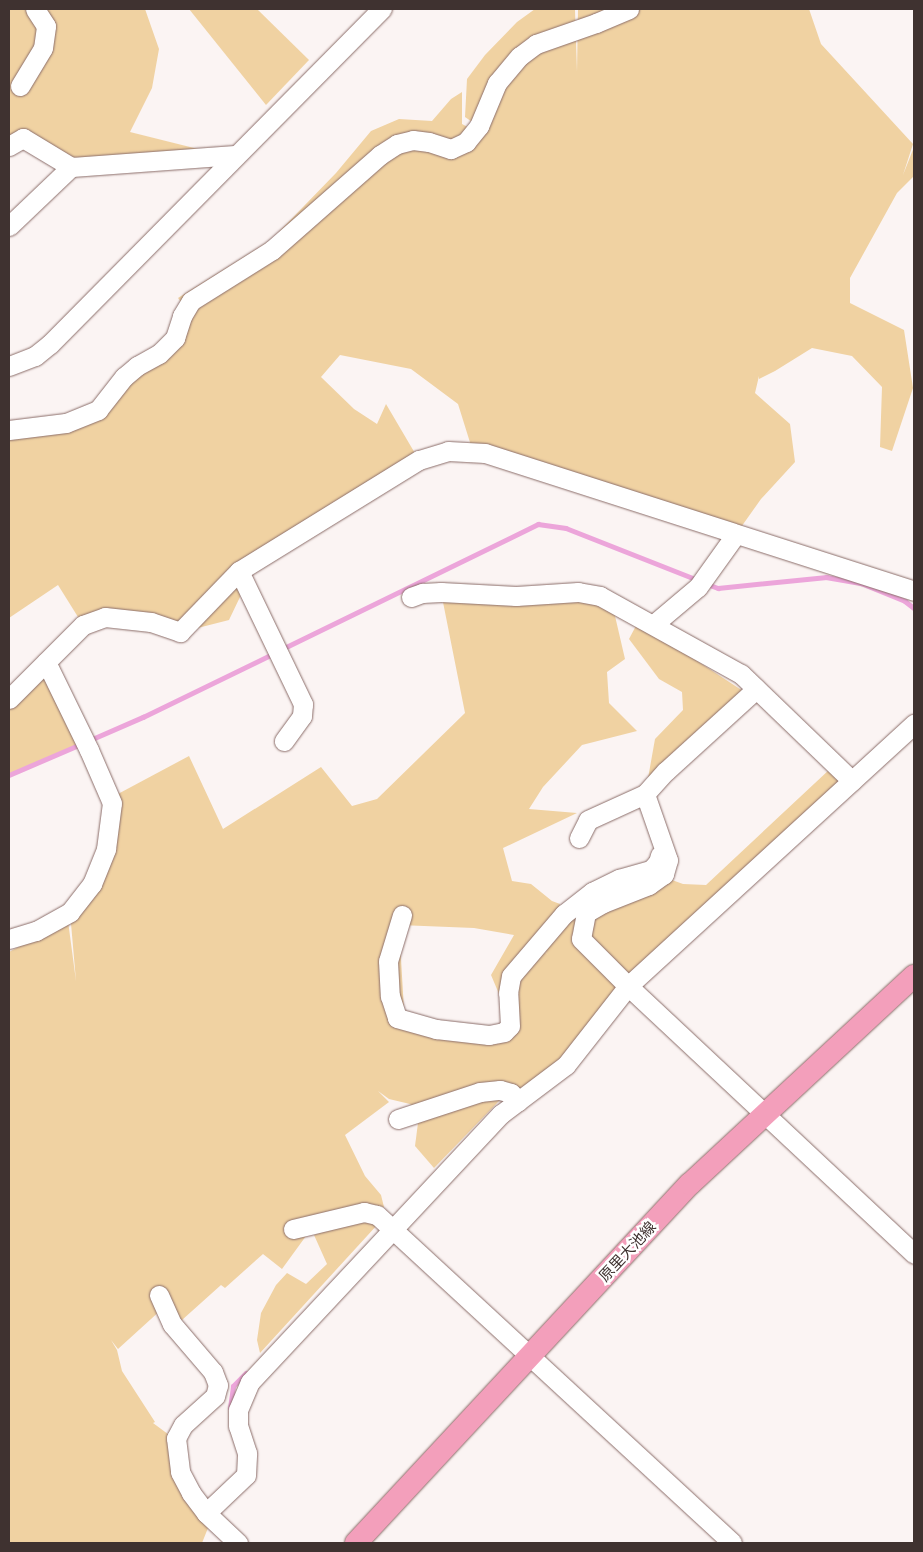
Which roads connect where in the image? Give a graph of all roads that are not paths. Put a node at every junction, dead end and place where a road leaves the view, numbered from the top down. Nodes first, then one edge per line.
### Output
1 (35, 9) edge
2 (382, 9) edge
3 (629, 9) edge
4 (20, 86) dead end
5 (9, 146) edge
6 (236, 155) junction
7 (71, 167) junction
8 (9, 226) edge
9 (9, 366) edge
10 (9, 430) edge
11 (736, 534) junction
12 (239, 570) junction
13 (914, 591) edge
14 (411, 597) dead end
15 (654, 624) junction
16 (46, 662) junction
17 (756, 689) junction
18 (9, 699) edge
19 (914, 724) edge
20 (284, 741) dead end
21 (852, 781) junction
22 (645, 794) junction
23 (579, 838) dead end
24 (663, 846) junction
25 (402, 915) dead end
26 (9, 939) edge
27 (914, 976) edge
28 (628, 986) junction
29 (518, 1101) junction
30 (764, 1113) junction
31 (398, 1119) dead end
32 (394, 1228) junction
33 (293, 1229) dead end
34 (914, 1254) edge
35 (160, 1295) dead end
36 (532, 1356) junction
37 (206, 1513) junction
38 (238, 1543) edge
39 (356, 1543) edge
40 (732, 1543) edge

1 - 4 street
2 - 6 street
3 - 10 street
5 - 7 street
6 - 7 street
6 - 9 street
7 - 8 street
11 - 12 street
11 - 13 street
11 - 15 street
12 - 16 street
12 - 20 street
14 - 15 street
15 - 17 street
16 - 18 street
16 - 26 street
17 - 21 street
17 - 22 street
19 - 21 street
21 - 28 street
22 - 23 street
22 - 24 street
24 - 25 street
24 - 28 street
27 - 30 main road, 原里大池線
28 - 29 street
28 - 30 street
29 - 31 street
29 - 32 street
30 - 34 street
30 - 36 main road, 原里大池線
32 - 33 street
32 - 36 street
32 - 37 street
35 - 37 street
36 - 39 main road, 原里大池線
36 - 40 street
37 - 38 street

